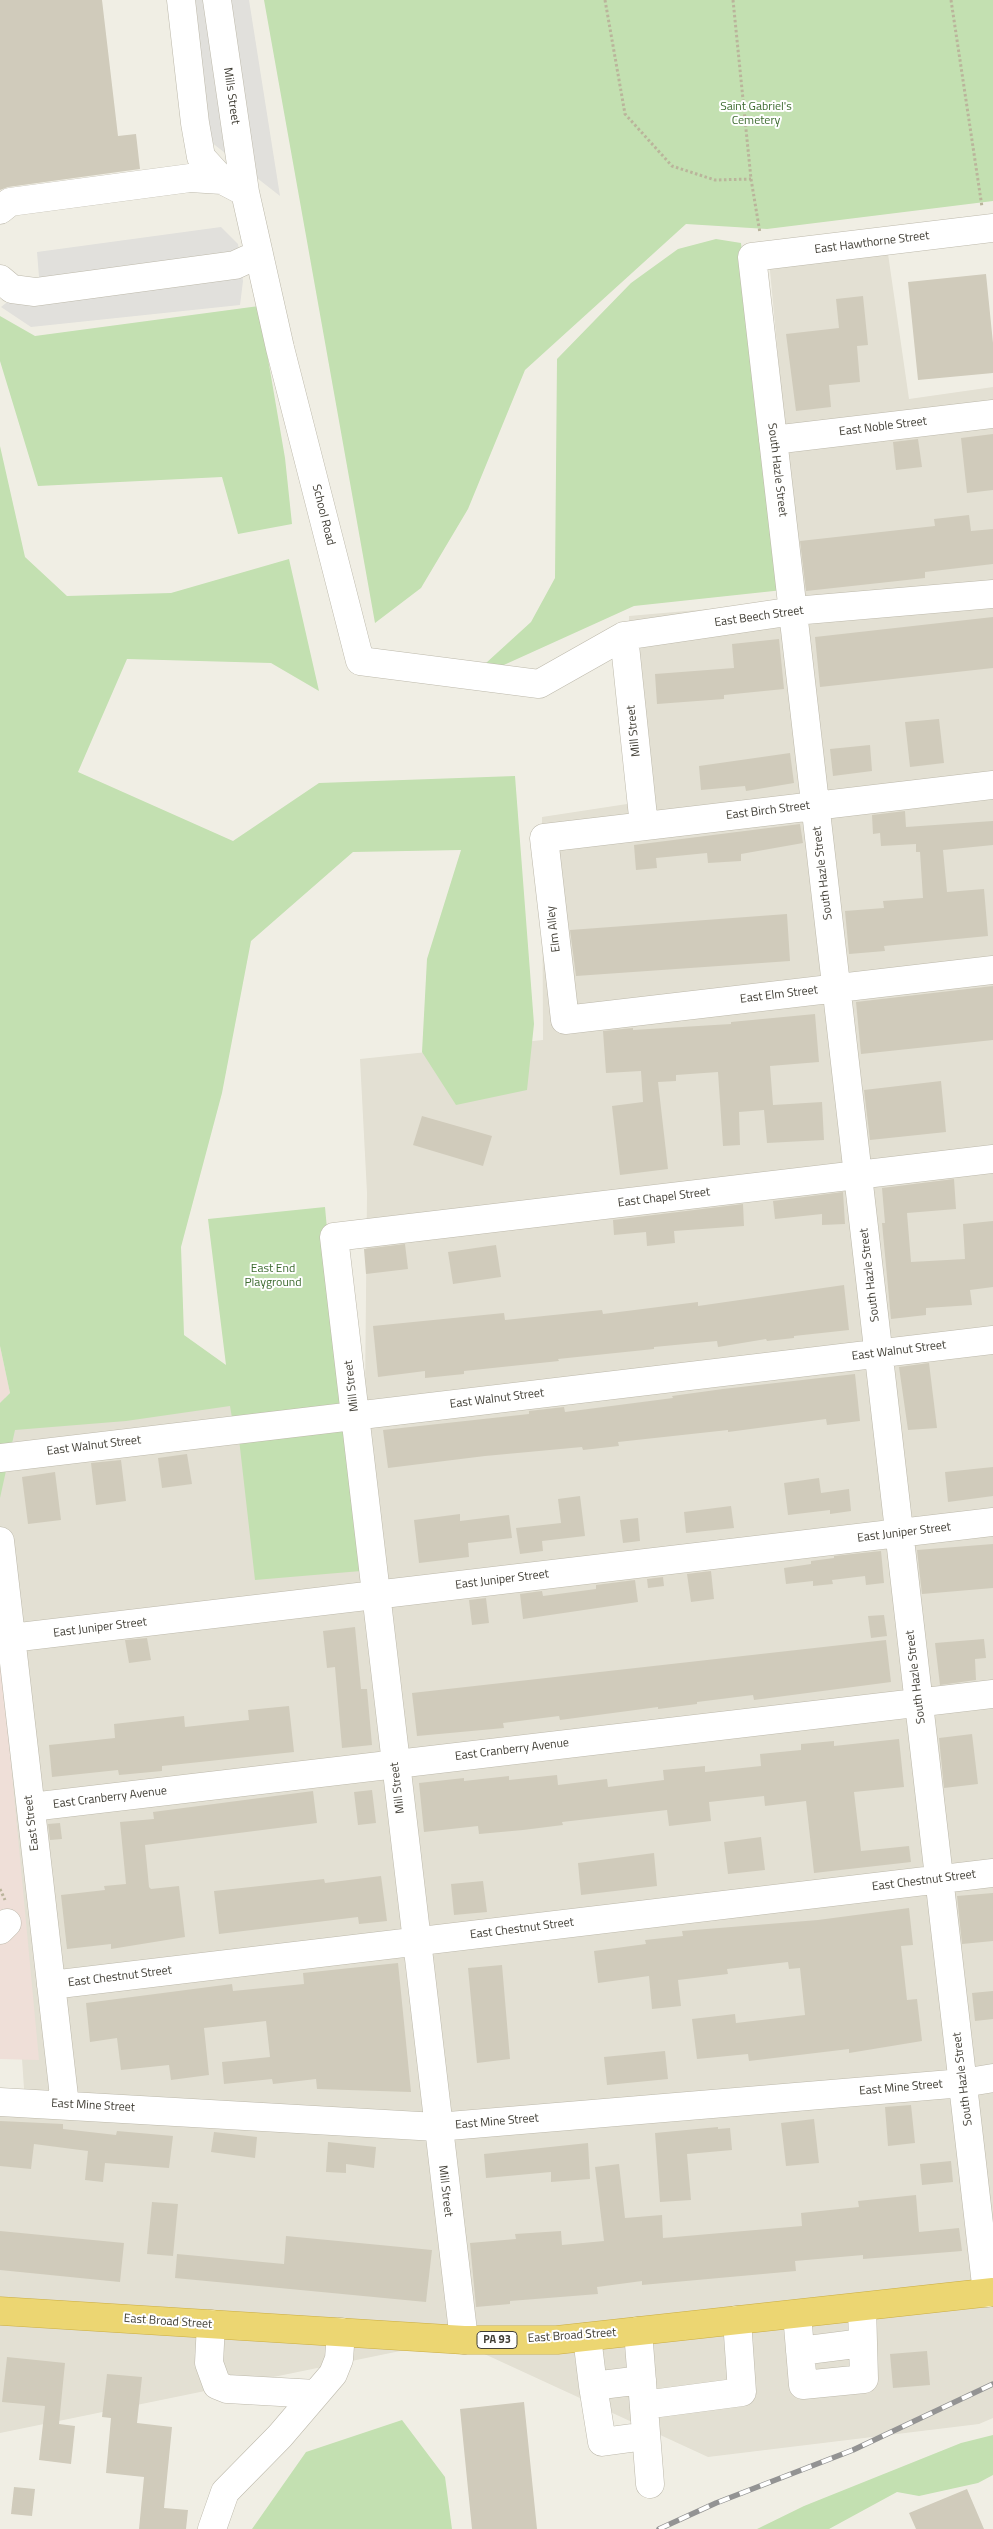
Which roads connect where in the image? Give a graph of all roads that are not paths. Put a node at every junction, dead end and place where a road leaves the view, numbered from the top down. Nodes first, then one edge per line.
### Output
1 (181, 0) edge
2 (217, 0) edge
3 (234, 186) junction
4 (0, 210) edge
5 (989, 229) edge
6 (259, 254) junction
7 (757, 256) joint
8 (0, 279) edge
9 (993, 414) edge
10 (773, 440) junction
11 (993, 594) edge
12 (794, 611) junction
13 (624, 636) junction
14 (539, 684) joint
15 (993, 785) edge
16 (816, 806) junction
17 (644, 826) junction
18 (544, 838) joint
19 (993, 970) edge
20 (836, 988) junction
21 (565, 1020) joint
22 (993, 1159) edge
23 (858, 1175) junction
24 (334, 1236) joint
25 (993, 1340) edge
26 (879, 1354) junction
27 (355, 1416) junction
28 (0, 1458) edge
29 (993, 1522) edge
30 (900, 1533) junction
31 (0, 1541) edge
32 (376, 1595) junction
33 (6, 1638) edge
34 (993, 1694) edge
35 (919, 1702) junction
36 (395, 1764) junction
37 (31, 1807) junction
38 (993, 1873) edge
39 (940, 1880) junction
40 (416, 1942) junction
41 (51, 1985) junction
42 (993, 2078) edge
43 (963, 2083) junction
44 (0, 2102) edge
45 (65, 2104) junction
46 (437, 2128) junction
47 (990, 2293) edge
48 (862, 2307) junction
49 (797, 2314) junction
50 (0, 2315) edge
51 (737, 2320) junction
52 (211, 2324) junction
53 (638, 2331) junction
54 (341, 2332) junction
55 (587, 2337) junction
56 (464, 2340) junction
57 (863, 2342) junction
58 (800, 2351) junction
59 (593, 2386) junction
60 (643, 2392) junction
61 (316, 2394) junction
62 (646, 2436) junction
63 (650, 2484) dead end
64 (212, 2529) edge

1 - 3 street
2 - 3 street, Mills Street
3 - 4 street
3 - 6 street, School Road
5 - 7 street, East Hawthorne Street
6 - 8 street
6 - 14 street, School Road
7 - 10 street, South Hazle Street
9 - 10 street, East Noble Street
10 - 12 street, South Hazle Street
11 - 12 street, East Beech Street
12 - 13 street, East Beech Street
12 - 16 street, South Hazle Street
13 - 14 street, East Beech Street
13 - 17 street, Mill Street
15 - 16 street, East Birch Street
16 - 17 street, East Birch Street
16 - 20 street, South Hazle Street
17 - 18 street, East Birch Street
18 - 21 street, Elm Alley
19 - 20 street, East Elm Street
20 - 21 street, East Elm Street
20 - 23 street, South Hazle Street
22 - 23 street, East Chapel Street
23 - 24 street, East Chapel Street
23 - 26 street, South Hazle Street
24 - 27 street, Mill Street
25 - 26 street, East Walnut Street
26 - 27 street, East Walnut Street
26 - 30 street, South Hazle Street
27 - 28 street, East Walnut Street
27 - 32 street, Mill Street
29 - 30 street, East Juniper Street
30 - 32 street, East Juniper Street
30 - 35 street, South Hazle Street
31 - 33 street, East Street
32 - 33 street, East Juniper Street
32 - 36 street, Mill Street
33 - 37 street, East Street
34 - 35 street, East Cranberry Avenue
35 - 36 street, East Cranberry Avenue
35 - 39 street, South Hazle Street
36 - 37 street, East Cranberry Avenue
36 - 40 street, Mill Street
37 - 41 street, East Street
38 - 39 street, East Chestnut Street
39 - 40 street, East Chestnut Street
39 - 43 street, South Hazle Street
40 - 41 street, East Chestnut Street
40 - 46 street, Mill Street
41 - 45 street, East Street
42 - 43 street, East Mine Street
43 - 46 street, East Mine Street
43 - 47 street, South Hazle Street
44 - 45 street, East Mine Street
45 - 46 street, East Mine Street
46 - 56 street, Mill Street
47 - 48 highway, East Broad Street / PA 93
48 - 49 highway, East Broad Street / PA 93
48 - 57 street
49 - 51 highway, East Broad Street / PA 93
49 - 58 street
50 - 52 highway, East Broad Street / PA 93
51 - 53 highway, East Broad Street / PA 93
51 - 60 street
52 - 54 highway, East Broad Street / PA 93
52 - 61 street
53 - 55 highway, East Broad Street / PA 93
53 - 60 street
54 - 56 highway, East Broad Street / PA 93
54 - 61 street
55 - 56 highway, East Broad Street / PA 93
55 - 59 street
57 - 58 street
57 - 58 street
59 - 60 street
59 - 62 street
60 - 62 street
61 - 64 street
62 - 63 street

